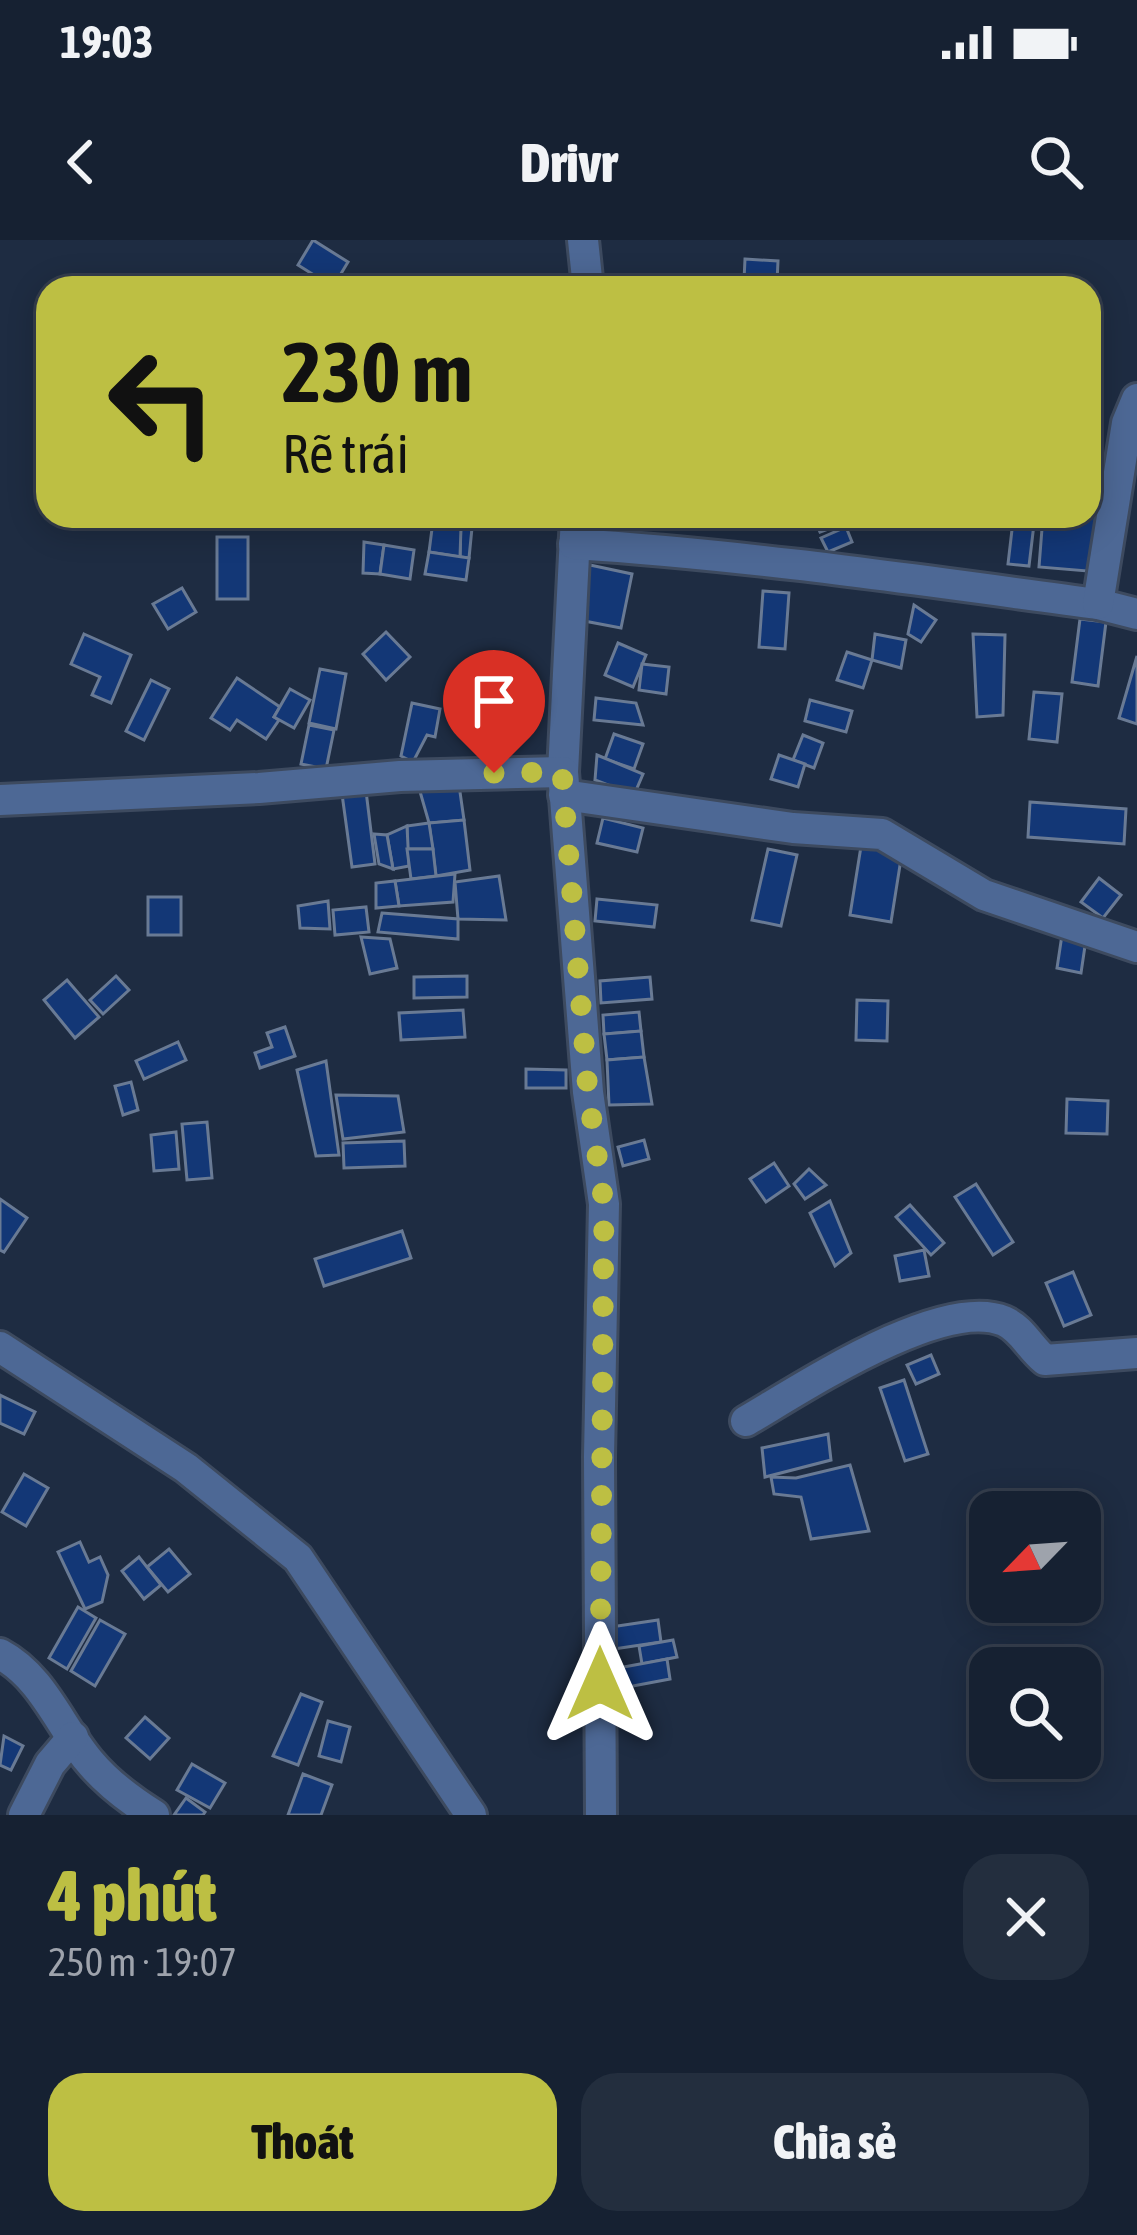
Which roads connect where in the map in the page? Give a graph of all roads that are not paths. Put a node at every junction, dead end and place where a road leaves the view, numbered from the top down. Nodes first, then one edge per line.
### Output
1 (584, 240) edge
2 (587, 276) edge
3 (1137, 399) edge
4 (575, 530) edge
5 (1098, 604) junction
6 (1137, 614) edge
7 (563, 784) junction
8 (0, 800) edge
9 (1137, 947) edge
10 (0, 1347) edge
11 (1137, 1353) edge
12 (746, 1421) dead end
13 (0, 1654) edge
14 (73, 1737) junction
15 (24, 1815) edge
16 (154, 1815) edge
17 (471, 1815) edge
18 (601, 1815) edge

1 - 2 street
3 - 5 street
4 - 5 street
4 - 7 street
5 - 6 street
7 - 8 street
7 - 9 street
7 - 18 street
10 - 17 street
11 - 12 street
13 - 14 street
14 - 15 street
14 - 16 street

